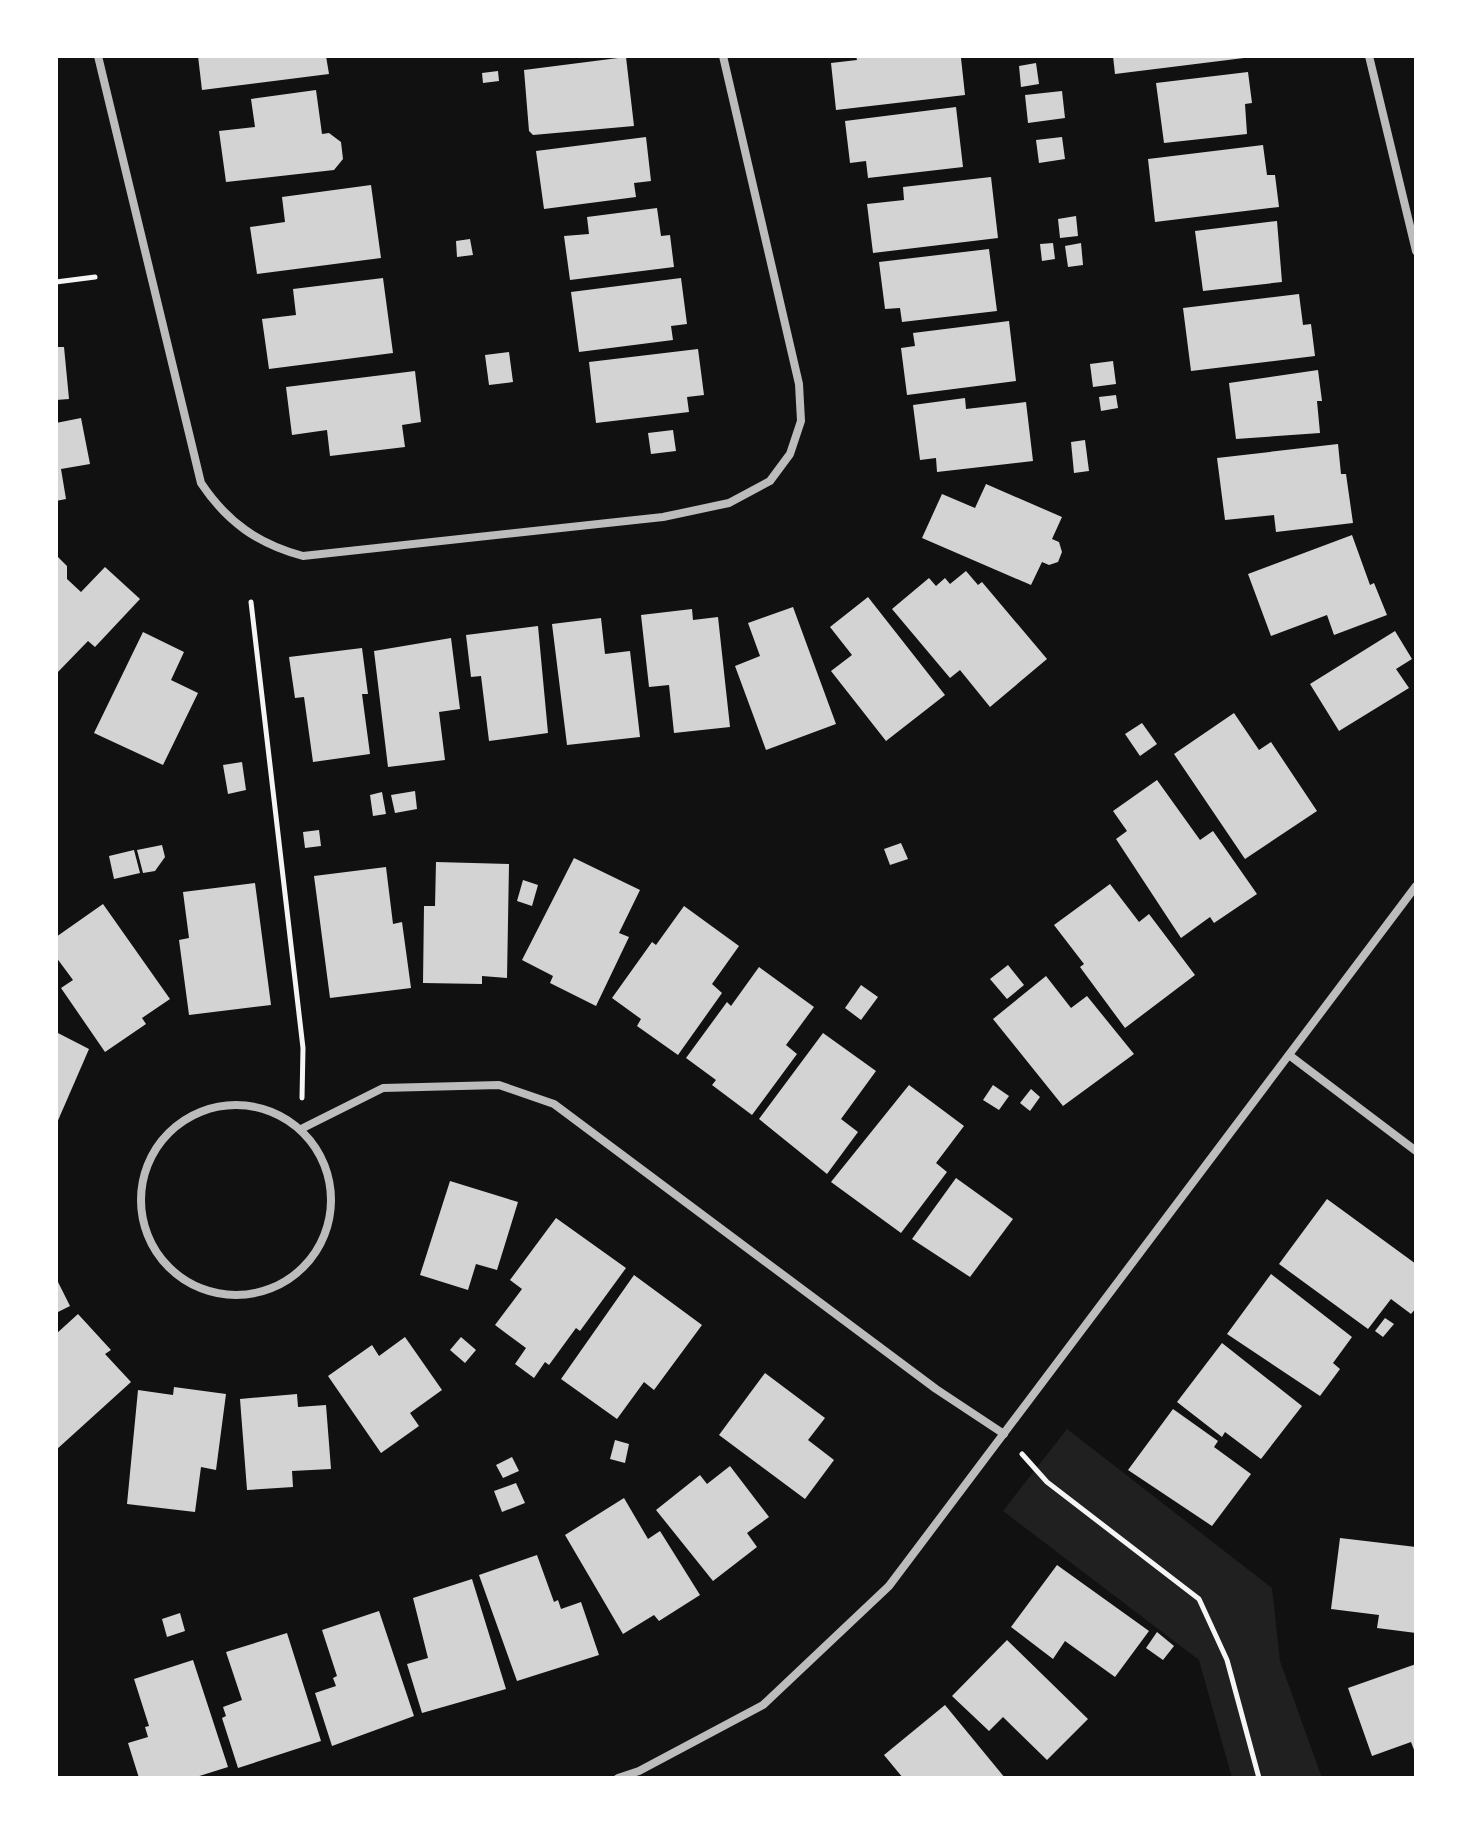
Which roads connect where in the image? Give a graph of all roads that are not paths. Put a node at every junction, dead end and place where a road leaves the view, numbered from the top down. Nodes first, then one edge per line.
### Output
1 (98, 56) edge
2 (723, 56) edge
3 (1369, 56) edge
4 (1416, 251) edge
5 (1416, 886) edge
6 (1289, 1055) junction
7 (301, 1129) junction
8 (1416, 1151) edge
9 (1004, 1434) junction
10 (618, 1778) edge

1 - 2 street
3 - 4 street
5 - 6 street
6 - 8 street
6 - 9 street
7 - 7 street
7 - 9 street
9 - 10 street

